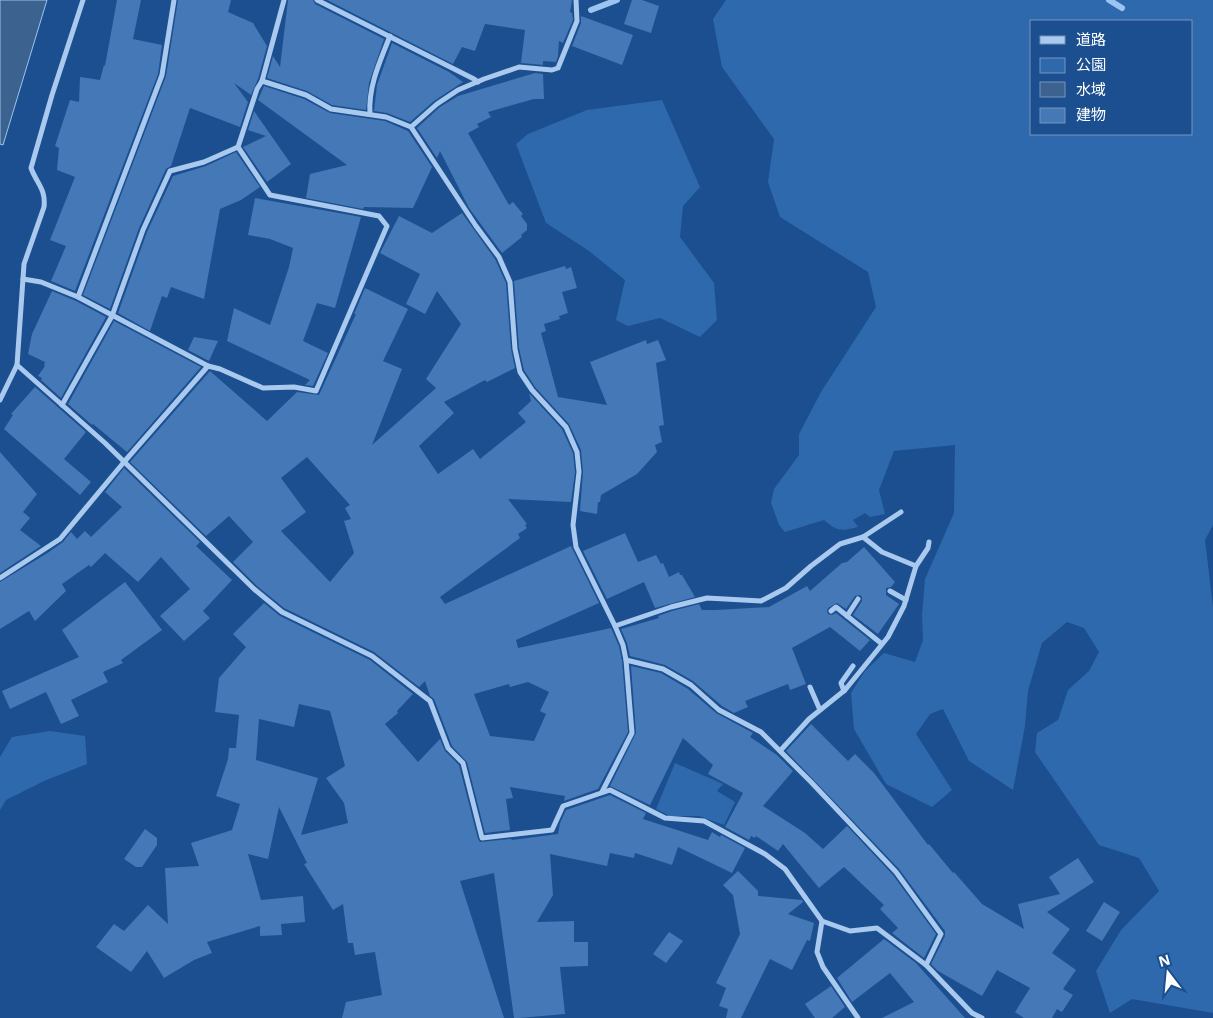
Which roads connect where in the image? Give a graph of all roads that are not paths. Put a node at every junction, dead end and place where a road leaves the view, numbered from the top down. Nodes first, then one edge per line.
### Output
1 (83, 0) edge
2 (174, 0) edge
3 (284, 0) edge
4 (317, 0) edge
5 (576, 0) edge
6 (390, 36) junction
7 (262, 81) junction
8 (478, 82) junction
9 (370, 114) junction
10 (411, 127) junction
11 (238, 147) junction
12 (22, 279) junction
13 (78, 297) junction
14 (112, 316) junction
15 (17, 365) junction
16 (208, 366) junction
17 (0, 400) edge
18 (62, 405) junction
19 (124, 462) junction
20 (902, 512) dead end
21 (863, 537) junction
22 (929, 542) dead end
23 (916, 566) junction
24 (0, 578) edge
25 (890, 591) dead end
26 (858, 599) dead end
27 (906, 600) junction
28 (832, 612) dead end
29 (846, 616) junction
30 (615, 626) junction
31 (882, 644) junction
32 (626, 660) junction
33 (853, 666) dead end
34 (810, 687) dead end
35 (844, 691) junction
36 (820, 710) junction
37 (780, 751) junction
38 (602, 792) junction
39 (822, 921) junction
40 (926, 964) junction
41 (858, 1018) edge
42 (982, 1018) edge

1 - 12 street
2 - 13 street
3 - 7 street
4 - 6 street
5 - 8 street
6 - 8 street
6 - 9 street
7 - 9 street
7 - 11 street
8 - 10 street
9 - 10 street
10 - 30 street
11 - 14 street
11 - 16 street
12 - 13 street
12 - 15 street
13 - 14 street
14 - 16 street
14 - 18 street
15 - 17 street
15 - 18 street
16 - 19 street
18 - 19 street
19 - 24 street
19 - 38 street
20 - 21 street
21 - 23 street
21 - 30 street
22 - 23 street
23 - 27 street
25 - 27 street
26 - 29 street
27 - 31 street
28 - 29 street
29 - 31 street
30 - 32 street
31 - 35 street
32 - 37 street
32 - 38 street
33 - 35 street
34 - 36 street
35 - 36 street
36 - 37 street
37 - 40 street
38 - 39 street
39 - 40 street
39 - 41 street
40 - 42 street

